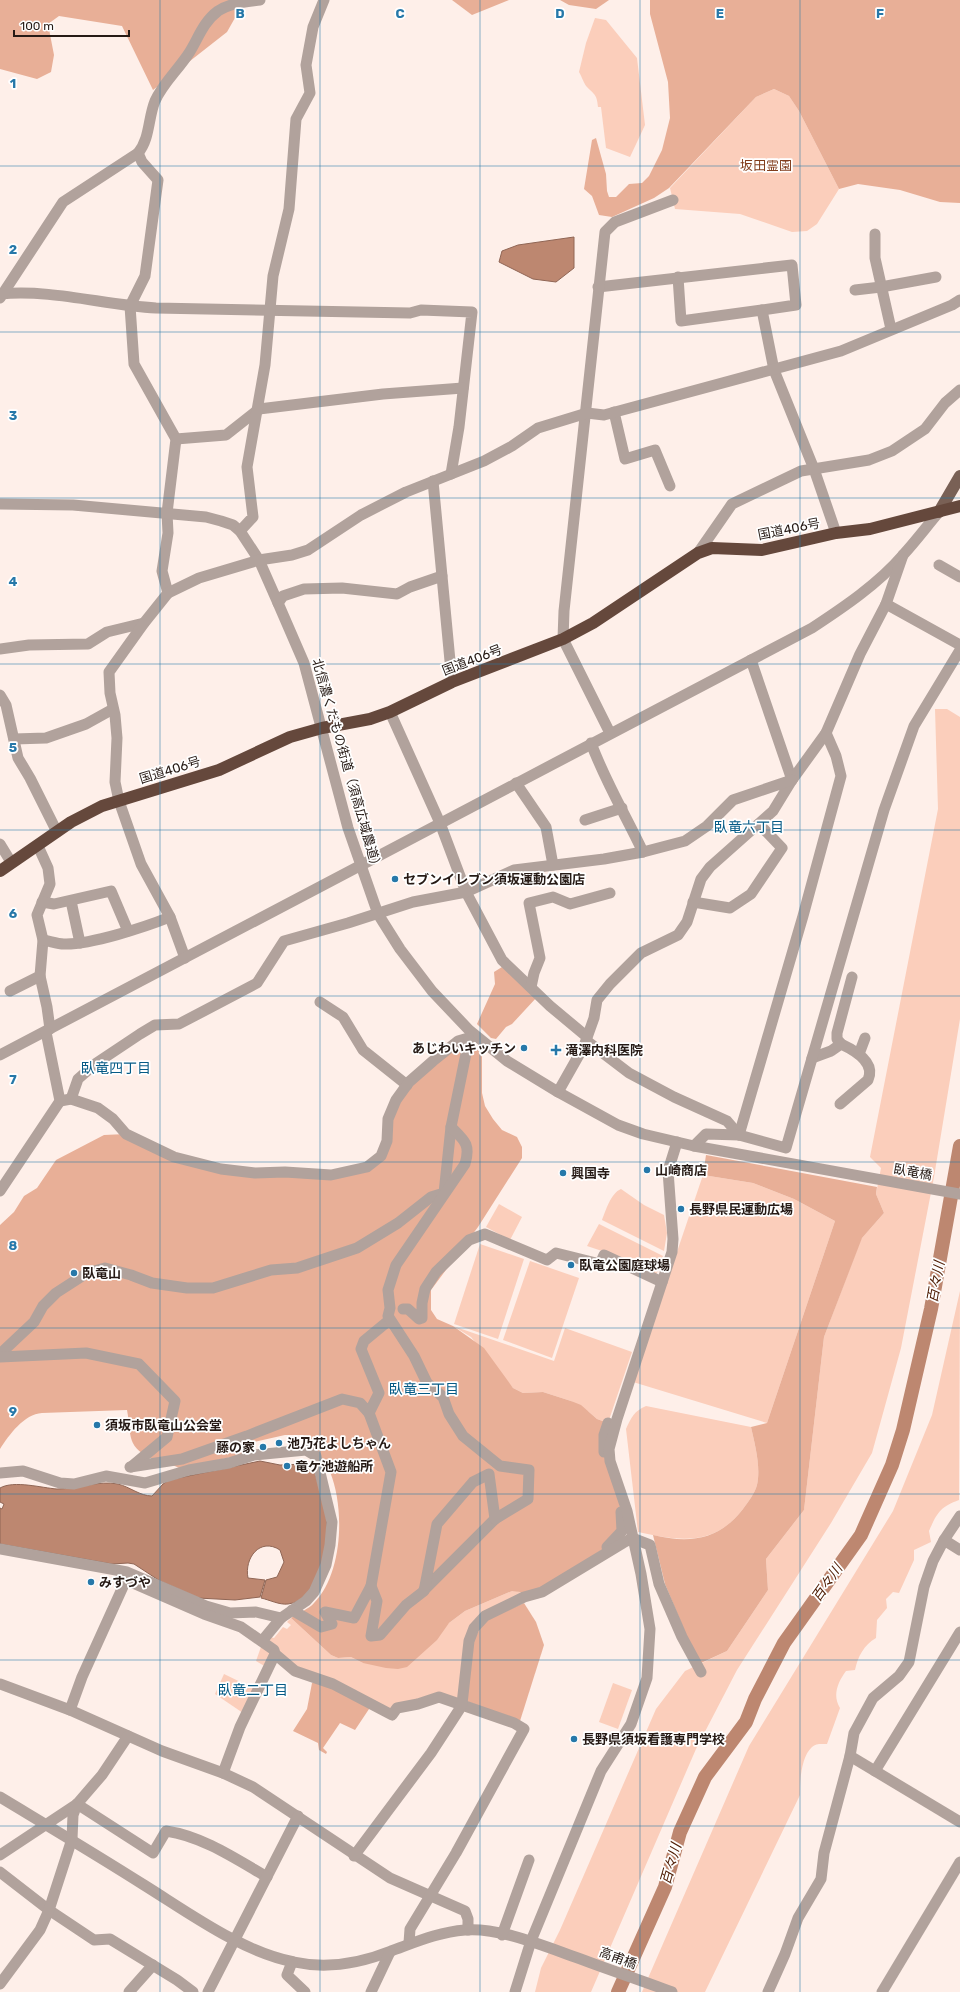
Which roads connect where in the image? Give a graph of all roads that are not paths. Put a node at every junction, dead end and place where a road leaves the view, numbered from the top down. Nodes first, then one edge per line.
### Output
1 (260, 0) edge
2 (324, 0) edge
3 (237, 2) edge
4 (138, 153) junction
5 (673, 200) dead end
6 (875, 234) dead end
7 (678, 277) junction
8 (936, 278) dead end
9 (598, 287) junction
10 (881, 287) junction
11 (855, 290) dead end
12 (1, 295) edge
13 (960, 300) edge
14 (130, 306) junction
15 (271, 309) junction
16 (762, 310) junction
17 (892, 329) junction
18 (774, 370) junction
19 (463, 388) junction
20 (960, 390) edge
21 (258, 409) junction
22 (614, 412) junction
23 (587, 413) junction
24 (176, 439) junction
25 (814, 469) junction
26 (451, 474) junction
27 (960, 476) edge
28 (432, 481) junction
29 (670, 486) dead end
30 (0, 504) edge
31 (960, 506) edge
32 (939, 512) junction
33 (167, 513) junction
34 (240, 531) junction
35 (836, 533) junction
36 (698, 552) junction
37 (903, 555) junction
38 (259, 560) junction
39 (939, 565) dead end
40 (442, 576) junction
41 (960, 577) edge
42 (168, 593) junction
43 (278, 603) junction
44 (886, 604) junction
45 (144, 623) junction
46 (563, 639) junction
47 (960, 645) edge
48 (0, 649) edge
49 (960, 650) edge
50 (751, 660) junction
51 (452, 682) junction
52 (0, 695) edge
53 (113, 709) junction
54 (390, 712) junction
55 (322, 728) junction
56 (610, 733) junction
57 (826, 733) junction
58 (14, 739) junction
59 (591, 743) junction
60 (792, 780) junction
61 (516, 783) junction
62 (119, 801) junction
63 (622, 808) junction
64 (585, 820) dead end
65 (440, 823) junction
66 (759, 824) junction
67 (56, 832) junction
68 (0, 844) edge
69 (38, 846) junction
70 (644, 852) junction
71 (12, 862) junction
72 (553, 865) junction
73 (360, 866) junction
74 (0, 871) edge
75 (466, 892) junction
76 (610, 893) dead end
77 (71, 901) junction
78 (42, 902) junction
79 (693, 902) junction
80 (378, 914) junction
81 (170, 917) junction
82 (128, 931) junction
83 (43, 940) junction
84 (80, 943) junction
85 (185, 958) junction
86 (40, 976) junction
87 (852, 977) dead end
88 (531, 987) junction
89 (10, 991) dead end
90 (320, 1002) dead end
91 (48, 1030) junction
92 (586, 1036) junction
93 (473, 1037) junction
94 (865, 1038) dead end
95 (840, 1044) junction
96 (859, 1054) junction
97 (0, 1055) edge
98 (812, 1058) junction
99 (407, 1085) junction
100 (558, 1092) junction
101 (65, 1100) junction
102 (840, 1104) dead end
103 (451, 1126) junction
104 (739, 1136) junction
105 (677, 1142) junction
106 (694, 1146) junction
107 (861, 1176) joint
108 (2, 1185) edge
109 (444, 1193) junction
110 (960, 1194) edge
111 (662, 1282) junction
112 (403, 1309) dead end
113 (389, 1321) junction
114 (0, 1356) edge
115 (369, 1413) junction
116 (608, 1423) dead end
117 (130, 1467) junction
118 (0, 1473) edge
119 (145, 1483) junction
120 (960, 1516) edge
121 (495, 1519) junction
122 (632, 1538) junction
123 (944, 1540) junction
124 (0, 1549) edge
125 (960, 1550) edge
126 (372, 1586) junction
127 (424, 1591) junction
128 (524, 1595) dead end
129 (292, 1610) junction
130 (281, 1618) junction
131 (960, 1632) edge
132 (262, 1641) junction
133 (275, 1654) junction
134 (701, 1672) dead end
135 (0, 1684) edge
136 (462, 1704) junction
137 (70, 1710) junction
138 (128, 1736) junction
139 (850, 1756) junction
140 (875, 1771) junction
141 (222, 1773) junction
142 (0, 1797) edge
143 (77, 1804) junction
144 (298, 1816) junction
145 (960, 1822) edge
146 (46, 1824) junction
147 (72, 1839) junction
148 (0, 1855) edge
149 (354, 1856) junction
150 (529, 1860) dead end
151 (960, 1862) edge
152 (0, 1872) edge
153 (267, 1878) junction
154 (431, 1896) junction
155 (49, 1910) junction
156 (468, 1930) junction
157 (502, 1935) junction
158 (234, 1939) junction
159 (531, 1941) junction
160 (409, 1943) junction
161 (390, 1952) junction
162 (292, 1962) junction
163 (153, 1965) junction
164 (0, 1984) edge
165 (129, 1992) edge
166 (193, 1992) edge
167 (208, 1992) edge
168 (305, 1992) edge
169 (371, 1992) edge
170 (515, 1992) edge
171 (672, 1992) edge
172 (768, 1992) edge
173 (882, 1992) edge

1 - 3 street
2 - 15 street
3 - 4 street
4 - 12 street
4 - 14 street
5 - 9 street
6 - 10 street
7 - 9 street
7 - 16 street
7 - 16 street
8 - 10 street
9 - 23 street
10 - 11 street
10 - 17 street
12 - 14 street
13 - 17 street
14 - 15 street
14 - 24 street
15 - 19 street
15 - 21 street
16 - 18 street
17 - 18 street
18 - 22 street
18 - 25 street
19 - 21 street
19 - 26 street
20 - 25 street
21 - 24 street
21 - 34 street
22 - 23 street
22 - 29 street
23 - 26 street
23 - 46 street
24 - 33 street
25 - 35 street
25 - 36 street
26 - 28 street
27 - 32 main road
28 - 38 street
28 - 40 street
30 - 33 street
31 - 32 highway, 国道406号
32 - 35 highway, 国道406号
32 - 37 street
33 - 34 street
33 - 42 street
34 - 38 street, 北信濃くだもの街道（須高広域農道）
35 - 36 highway, 国道406号
36 - 46 highway, 国道406号
37 - 44 street
37 - 50 street
38 - 42 street
38 - 43 street, 北信濃くだもの街道（須高広域農道）
39 - 41 street
40 - 43 street
40 - 51 street
42 - 45 street
43 - 55 street, 北信濃くだもの街道（須高広域農道）
44 - 47 street
44 - 57 street
45 - 48 street
45 - 53 street
46 - 51 highway, 国道406号
46 - 56 street
49 - 98 street
50 - 56 street
50 - 60 street
51 - 54 highway, 国道406号
52 - 58 street
53 - 58 street
53 - 62 street
54 - 55 highway, 国道406号
54 - 65 street
55 - 62 highway, 国道406号
55 - 73 street, 北信濃くだもの街道（須高広域農道）
56 - 59 street
57 - 60 street
57 - 104 street
58 - 67 street
59 - 61 street
59 - 63 street
60 - 66 street
60 - 70 street
61 - 65 street
61 - 72 street
62 - 67 highway, 国道406号
62 - 81 street
63 - 64 street
63 - 70 street
65 - 73 street
65 - 75 street
66 - 79 street
66 - 79 street
67 - 69 highway, 国道406号
68 - 71 street
69 - 71 highway, 国道406号
69 - 78 street
70 - 72 street
71 - 74 highway, 国道406号
72 - 75 street
73 - 80 street, 北信濃くだもの街道（須高広域農道）
73 - 85 street
75 - 80 street
75 - 88 street
76 - 88 street
77 - 78 street
77 - 82 street
77 - 84 street
78 - 83 street
79 - 92 street
80 - 93 street, 北信濃くだもの街道（須高広域農道）
80 - 101 street
81 - 82 street
81 - 85 street
82 - 84 street
83 - 84 street
83 - 86 street
85 - 91 street
86 - 89 street
86 - 91 street
87 - 95 street
88 - 92 street
90 - 99 street
91 - 97 street
91 - 101 street
92 - 100 street
92 - 104 street
93 - 99 street
93 - 100 street, 北信濃くだもの街道（須高広域農道）
93 - 103 street
94 - 96 street
95 - 96 street
95 - 98 street
96 - 102 street
98 - 104 street
99 - 101 street
100 - 105 street, 北信濃くだもの街道（須高広域農道）
101 - 108 street
103 - 109 street
103 - 109 street
104 - 106 street
105 - 106 street, 北信濃くだもの街道（須高広域農道）
105 - 111 street
106 - 107 street, 北信濃くだもの街道（須高広域農道）
107 - 110 street, 臥竜橋
109 - 113 street
109 - 114 street
111 - 112 street
111 - 122 street
113 - 115 street
113 - 121 street
114 - 117 street
115 - 117 street
115 - 126 street
116 - 128 street
117 - 119 street
118 - 119 street
119 - 129 street
120 - 123 street
121 - 127 street
121 - 127 street
122 - 134 street
122 - 136 street
122 - 159 street
123 - 125 street
123 - 139 street
124 - 130 street
126 - 127 street
126 - 129 street
129 - 130 street
130 - 132 street
131 - 140 street
132 - 133 street
132 - 137 street
133 - 136 street
133 - 141 street
135 - 137 street
136 - 149 street
136 - 154 street
137 - 138 street
138 - 141 street
138 - 143 street
139 - 140 street
139 - 172 street
140 - 145 street
141 - 144 street
142 - 146 street, 高甫橋
143 - 146 street
143 - 147 street
143 - 153 street
144 - 149 street
144 - 153 street
146 - 147 street, 高甫橋
146 - 148 street
147 - 155 street
147 - 158 street, 高甫橋
149 - 154 street
150 - 157 street
151 - 173 street
152 - 155 street
153 - 158 street
154 - 156 street
154 - 160 street
155 - 163 street
155 - 164 street
156 - 157 street, 高甫橋
156 - 160 street, 高甫橋
157 - 159 street, 高甫橋
158 - 162 street, 高甫橋
158 - 167 street
159 - 170 street
159 - 171 street, 高甫橋
160 - 161 street, 高甫橋
161 - 162 street, 高甫橋
161 - 169 street
162 - 168 street
163 - 165 street
163 - 166 street

